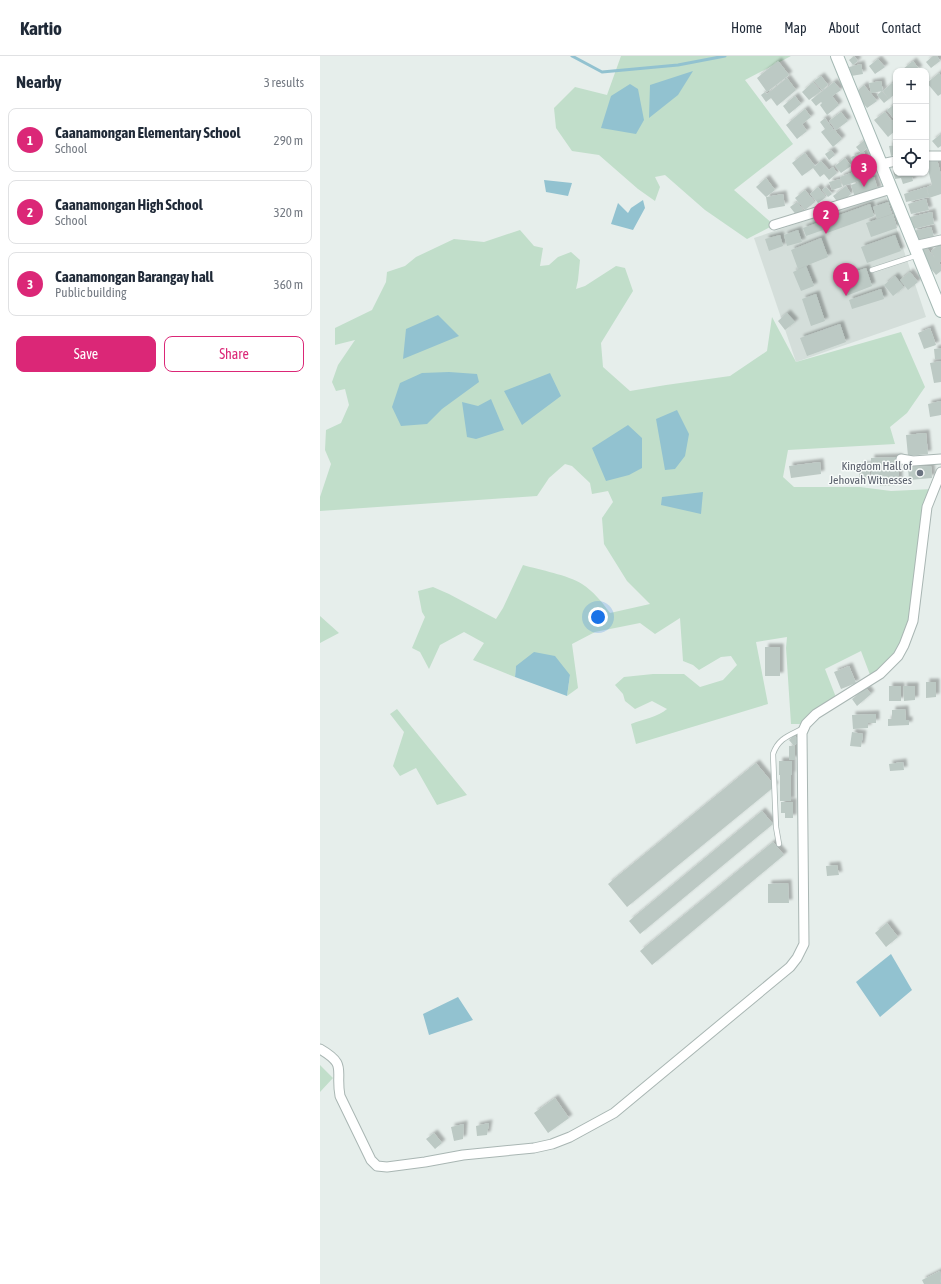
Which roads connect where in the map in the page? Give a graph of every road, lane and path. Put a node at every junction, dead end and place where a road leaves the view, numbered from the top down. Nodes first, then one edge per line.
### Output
1 (837, 56) edge
2 (929, 156) edge
3 (941, 156) edge
4 (893, 162) edge
5 (881, 164) junction
6 (891, 189) junction
7 (774, 225) dead end
8 (941, 240) edge
9 (916, 250) junction
10 (872, 270) dead end
11 (941, 311) edge
12 (941, 458) edge
13 (901, 459) dead end
14 (941, 472) edge
15 (804, 728) junction
16 (779, 844) dead end
17 (320, 1049) edge

1 - 5 street
2 - 3 street
4 - 5 street
5 - 6 street
6 - 7 street
6 - 9 street
8 - 9 street
9 - 10 lane
9 - 11 street
12 - 13 street
14 - 15 street
15 - 16 lane
15 - 17 street

